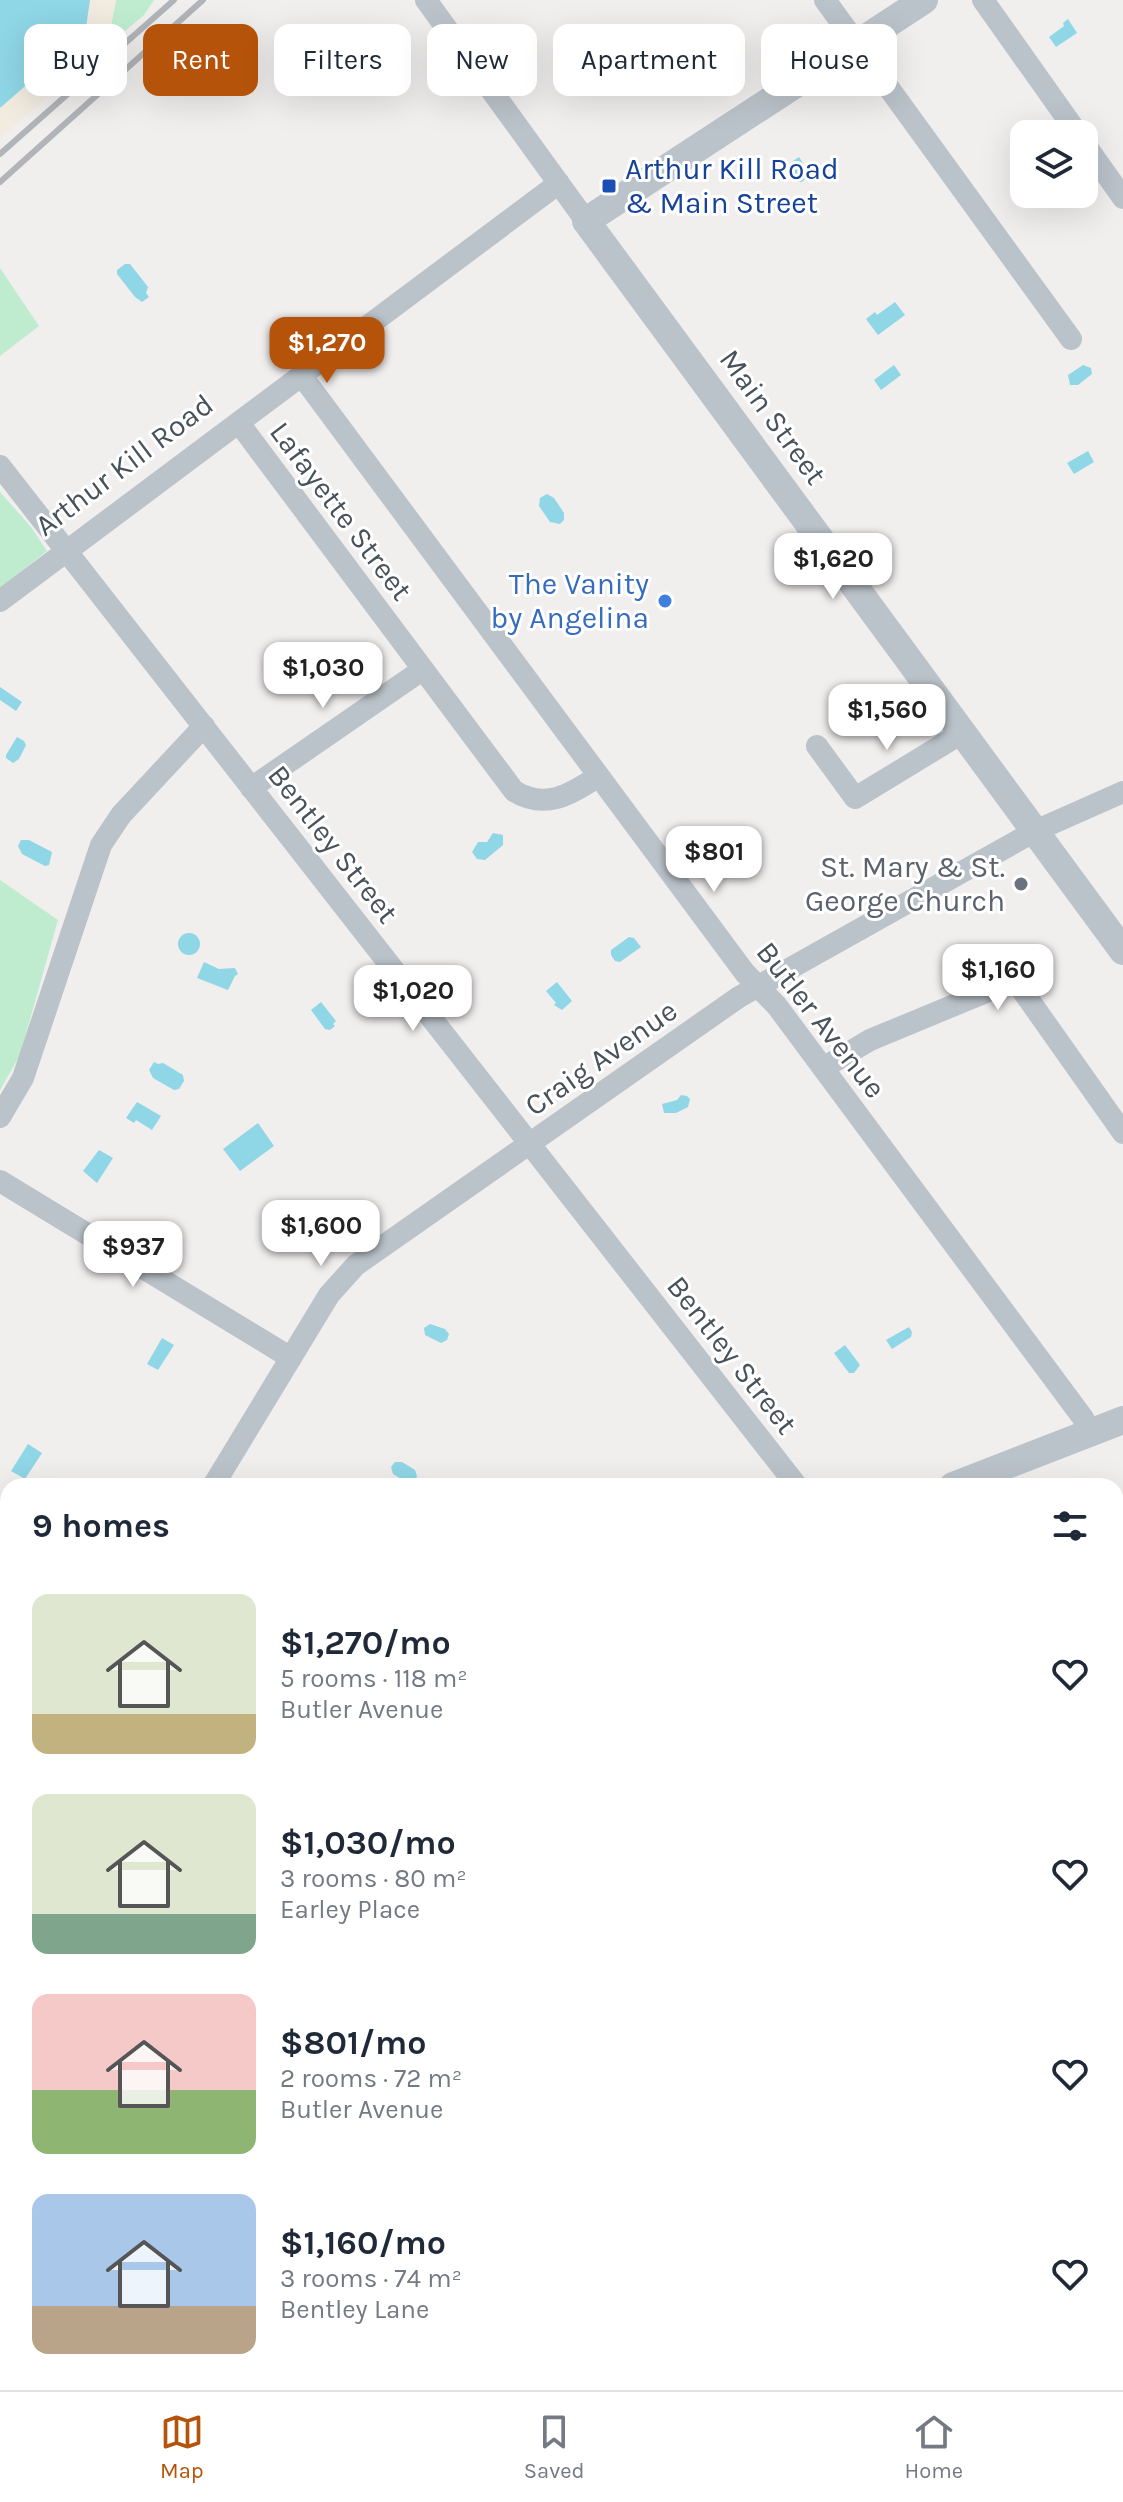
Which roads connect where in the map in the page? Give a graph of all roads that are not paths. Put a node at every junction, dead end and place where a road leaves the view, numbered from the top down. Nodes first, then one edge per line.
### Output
1 (825, 0) edge
2 (924, 0) edge
3 (983, 0) edge
4 (433, 3) edge
5 (842, 24) edge
6 (887, 24) edge
7 (777, 96) edge
8 (894, 96) edge
9 (1068, 120) edge
10 (1098, 163) edge
11 (559, 183) junction
12 (1123, 198) edge
13 (586, 221) junction
14 (1071, 339) dead end
15 (302, 376) junction
16 (239, 423) junction
17 (0, 466) edge
18 (68, 550) junction
19 (0, 601) edge
20 (422, 670) junction
21 (204, 726) junction
22 (962, 733) junction
23 (817, 746) dead end
24 (597, 777) junction
25 (251, 788) junction
26 (1123, 792) edge
27 (1035, 831) junction
28 (1123, 951) edge
29 (758, 986) junction
30 (823, 1068) junction
31 (0, 1117) edge
32 (1123, 1133) edge
33 (529, 1144) junction
34 (0, 1181) edge
35 (291, 1358) junction
36 (1123, 1420) edge
37 (1090, 1433) junction
38 (218, 1478) edge
39 (791, 1478) edge
40 (980, 1478) edge

1 - 5 street
2 - 6 street
3 - 9 street
4 - 11 street, Main Street
7 - 13 street
8 - 14 street
10 - 12 street
11 - 13 street, Main Street
11 - 15 street, Arthur Kill Road
13 - 22 street, Main Street
15 - 16 street, Arthur Kill Road
15 - 24 street, Butler Avenue
16 - 18 street, Arthur Kill Road
16 - 20 street, Lafayette Street
17 - 18 street, Bentley Street
18 - 19 street, Arthur Kill Road
18 - 21 street, Bentley Street
20 - 24 street, Lafayette Street
20 - 25 street
21 - 25 street, Bentley Street
21 - 31 street
22 - 23 street
22 - 27 street, Main Street
24 - 29 street, Butler Avenue
25 - 33 street, Bentley Street
26 - 27 street, Craig Avenue
27 - 28 street, Main Street
27 - 29 street, Craig Avenue
29 - 30 street, Butler Avenue
29 - 33 street, Craig Avenue
30 - 32 street
30 - 37 street, Butler Avenue
33 - 35 street, Craig Avenue
33 - 39 street, Bentley Street
34 - 35 street
35 - 38 street, Craig Avenue
36 - 37 street
37 - 40 street

